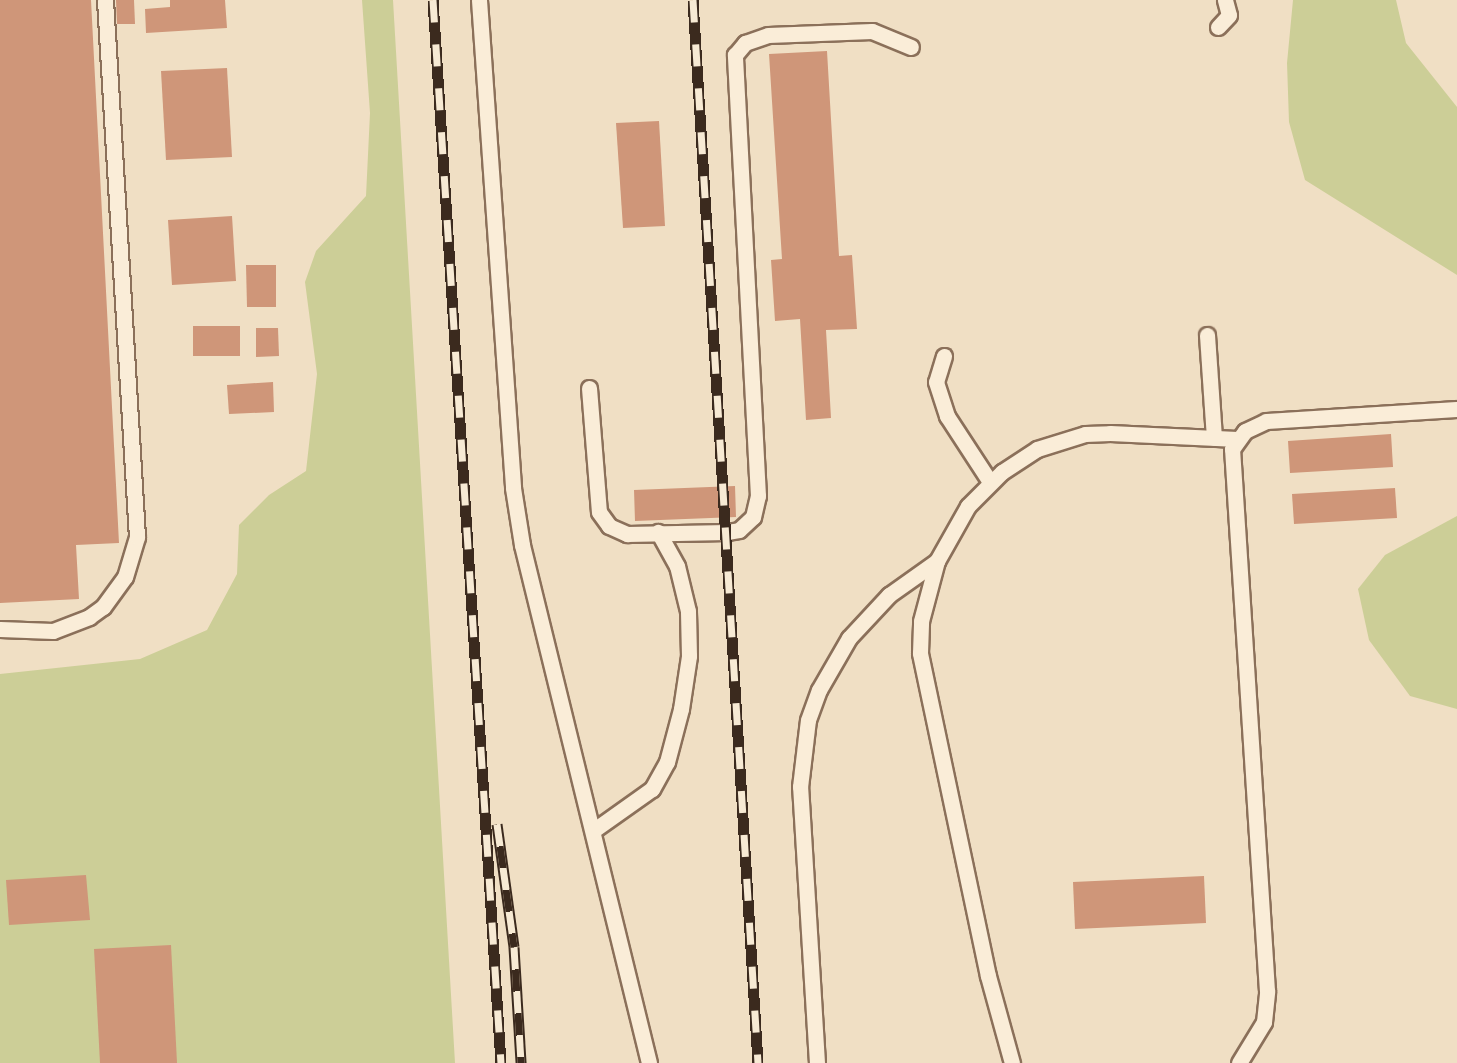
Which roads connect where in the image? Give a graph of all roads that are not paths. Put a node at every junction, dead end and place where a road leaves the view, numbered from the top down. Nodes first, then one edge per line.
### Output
1 (105, 0) edge
2 (479, 0) edge
3 (1225, 0) edge
4 (1218, 27) dead end
5 (911, 47) dead end
6 (1207, 335) dead end
7 (944, 356) dead end
8 (589, 388) dead end
9 (1457, 409) edge
10 (1214, 438) junction
11 (1237, 439) junction
12 (990, 482) junction
13 (658, 532) junction
14 (937, 561) junction
15 (0, 628) edge
16 (594, 830) junction
17 (650, 1063) edge
18 (817, 1063) edge
19 (1012, 1063) edge
20 (1239, 1063) edge

1 - 15 lane
2 - 16 lane
3 - 4 lane
5 - 13 lane
6 - 10 lane
7 - 12 lane
8 - 13 lane
9 - 11 lane
10 - 11 lane
10 - 12 lane
11 - 20 lane
12 - 14 lane
13 - 16 lane
14 - 18 lane
14 - 19 lane
16 - 17 lane

